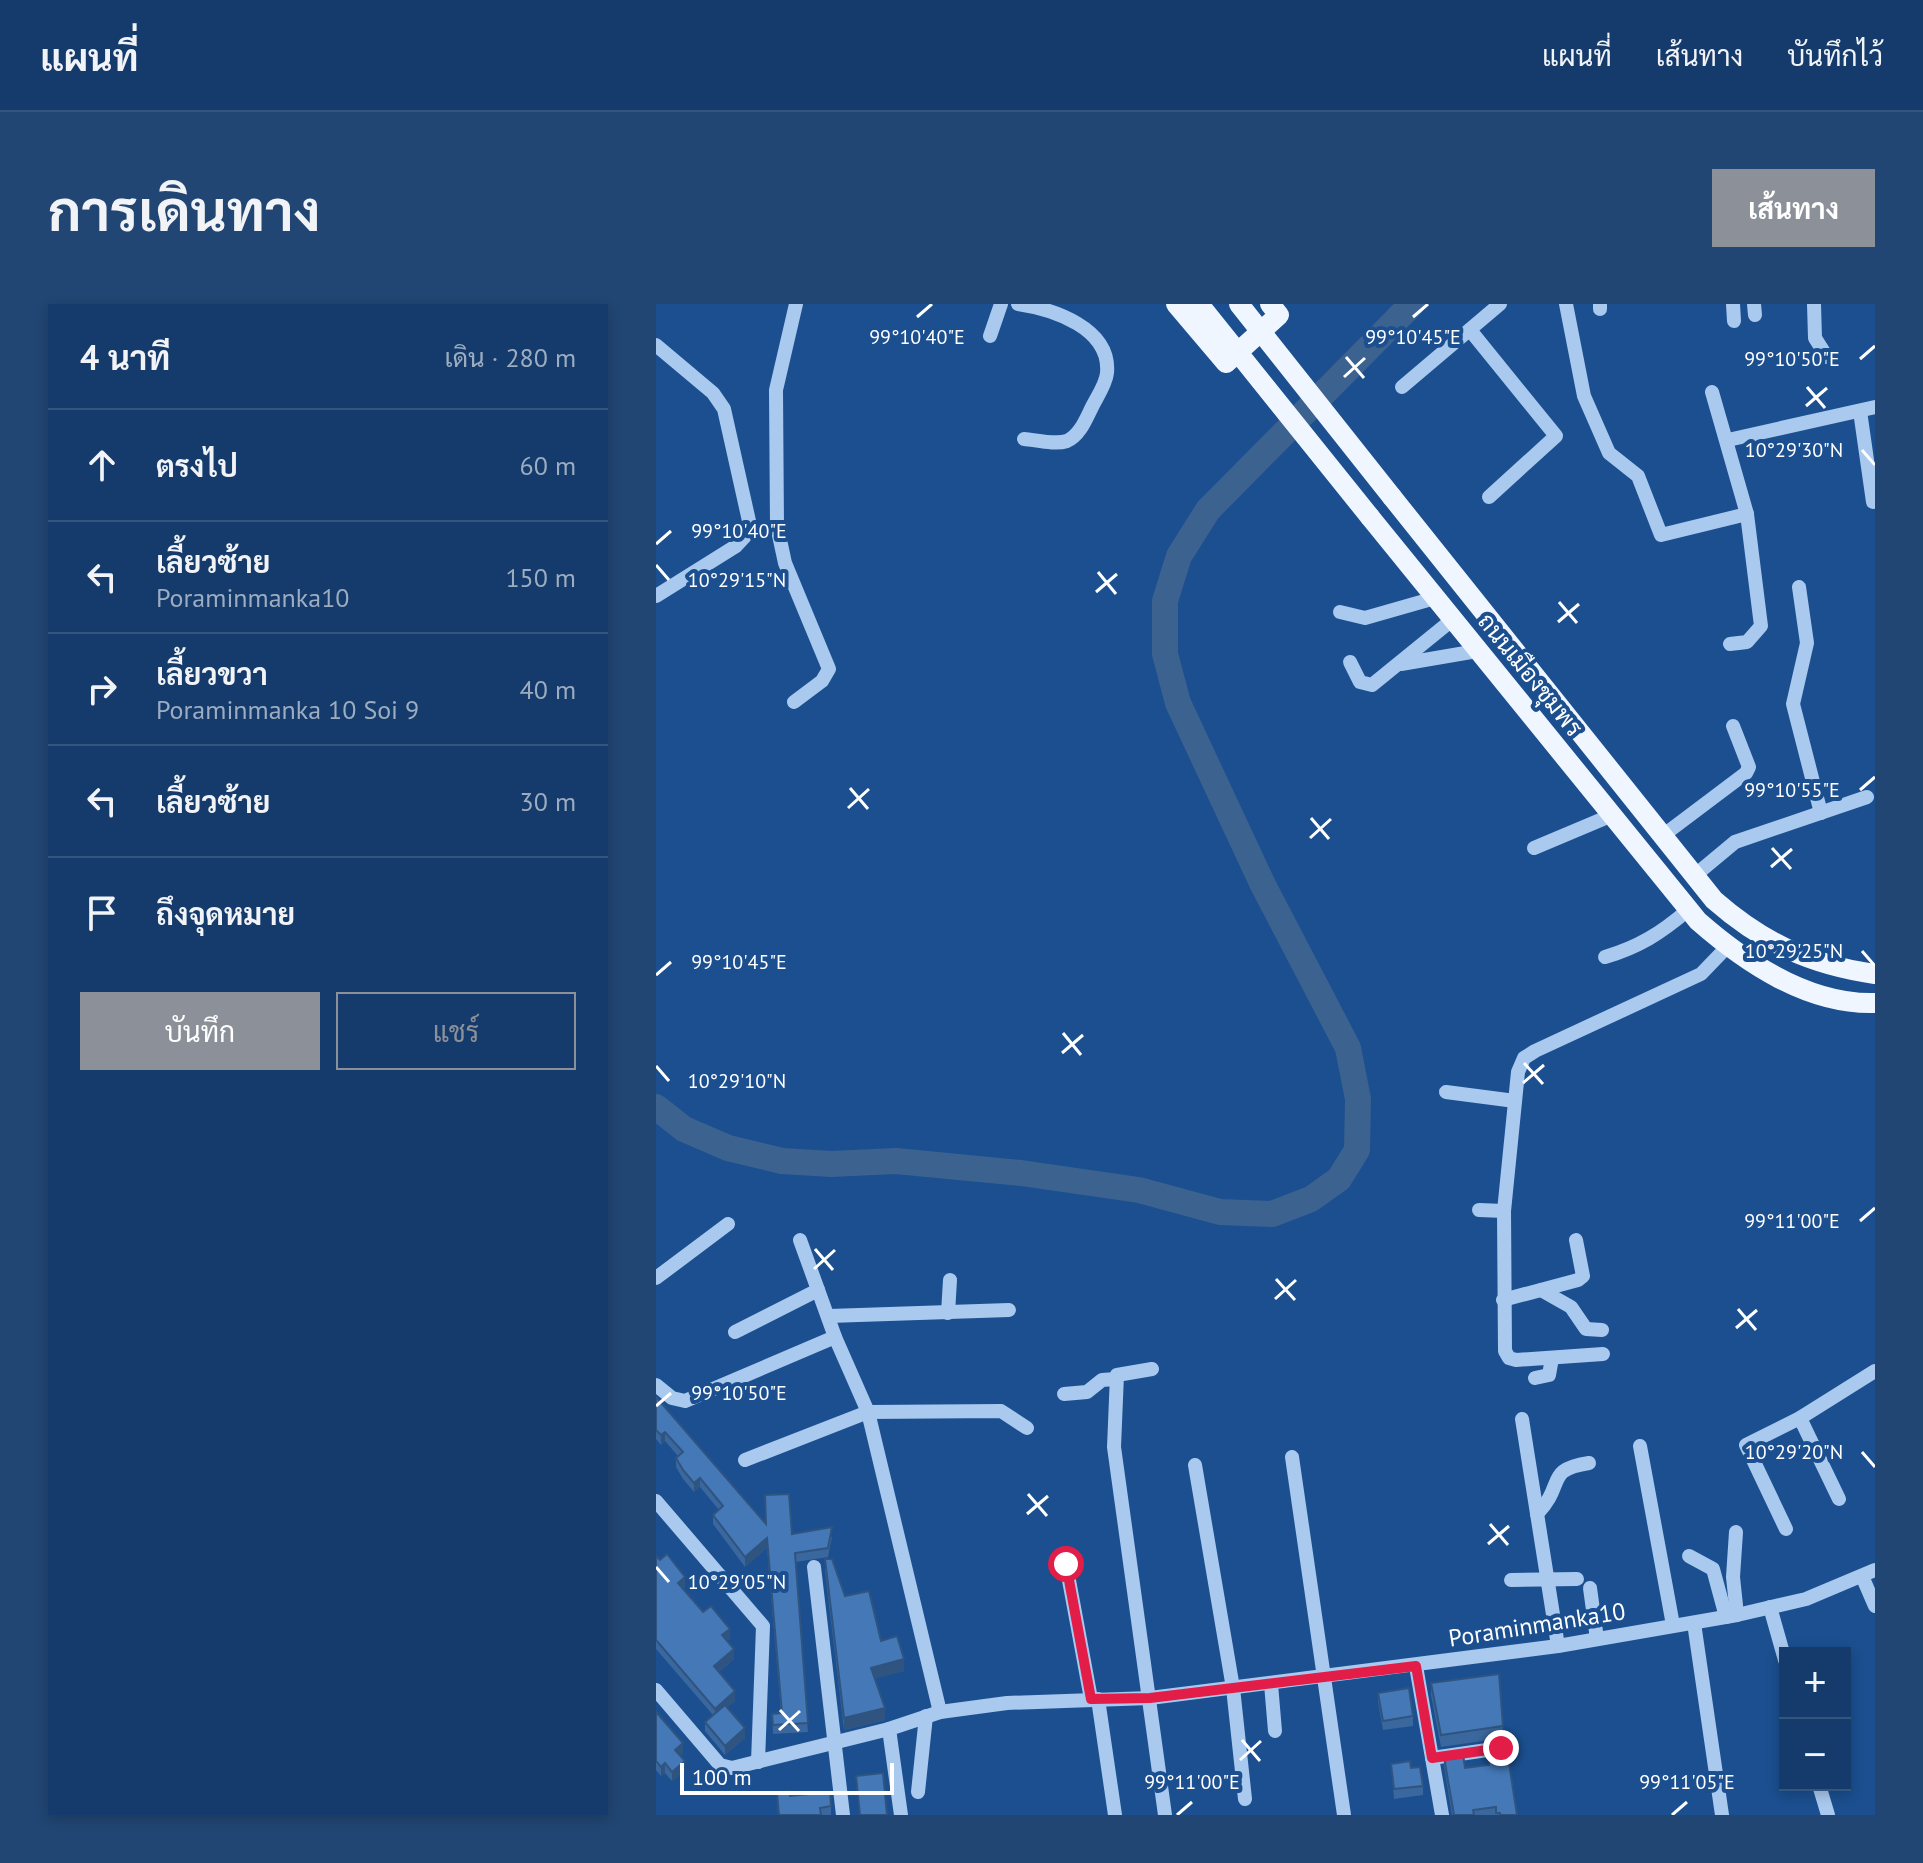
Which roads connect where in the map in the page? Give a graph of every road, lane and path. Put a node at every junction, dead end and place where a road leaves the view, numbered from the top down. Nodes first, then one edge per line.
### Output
1 (796, 304) edge
2 (1001, 304) edge
3 (1018, 304) edge
4 (1176, 304) edge
5 (1199, 304) edge
6 (1239, 304) edge
7 (1500, 304) edge
8 (1566, 304) edge
9 (1733, 304) edge
10 (1814, 304) edge
11 (1279, 308) edge
12 (1734, 321) dead end
13 (1470, 330) junction
14 (990, 336) dead end
15 (656, 345) edge
16 (1827, 357) dead end
17 (1402, 387) dead end
18 (1712, 392) dead end
19 (1875, 407) edge
20 (1860, 411) junction
21 (1024, 439) dead end
22 (1728, 440) junction
23 (1489, 497) dead end
24 (1873, 502) dead end
25 (1747, 514) junction
26 (1799, 587) dead end
27 (656, 596) edge
28 (1435, 598) junction
29 (1340, 612) dead end
30 (1452, 620) junction
31 (1730, 644) dead end
32 (1477, 651) junction
33 (1350, 662) dead end
34 (1396, 664) junction
35 (794, 702) dead end
36 (1733, 726) dead end
37 (1867, 797) dead end
38 (1821, 813) junction
39 (1610, 816) junction
40 (1661, 837) junction
41 (1534, 848) dead end
42 (1693, 877) junction
43 (1688, 910) junction
44 (1727, 947) junction
45 (1605, 957) dead end
46 (1875, 974) edge
47 (1875, 1003) edge
48 (1446, 1092) dead end
49 (1515, 1101) junction
50 (1479, 1210) dead end
51 (1504, 1211) junction
52 (728, 1224) dead end
53 (800, 1240) dead end
54 (1576, 1240) dead end
55 (656, 1278) edge
56 (950, 1280) dead end
57 (818, 1290) junction
58 (1541, 1290) junction
59 (1503, 1300) junction
60 (1009, 1310) dead end
61 (948, 1313) junction
62 (829, 1316) junction
63 (1602, 1330) dead end
64 (735, 1332) dead end
65 (835, 1337) junction
66 (1603, 1354) dead end
67 (1552, 1358) junction
68 (1152, 1369) dead end
69 (1874, 1375) edge
70 (1535, 1378) dead end
71 (1116, 1379) junction
72 (656, 1385) edge
73 (1064, 1394) dead end
74 (868, 1412) junction
75 (1800, 1418) junction
76 (1522, 1419) dead end
77 (1027, 1428) dead end
78 (1640, 1446) dead end
79 (1292, 1457) dead end
80 (745, 1460) dead end
81 (1589, 1463) dead end
82 (1195, 1465) dead end
83 (1839, 1499) dead end
84 (656, 1501) edge
85 (1537, 1514) junction
86 (1786, 1529) dead end
87 (1736, 1532) dead end
88 (1689, 1556) dead end
89 (1066, 1564) dead end
90 (814, 1567) dead end
91 (1869, 1573) edge
92 (1577, 1579) dead end
93 (1511, 1580) dead end
94 (1548, 1581) junction
95 (1590, 1588) dead end
96 (1875, 1606) edge
97 (1770, 1607) junction
98 (1732, 1616) junction
99 (1694, 1623) junction
100 (1673, 1625) junction
101 (1597, 1639) junction
102 (1558, 1646) junction
103 (1781, 1647) edge
104 (1416, 1666) junction
105 (1324, 1678) junction
106 (1271, 1684) junction
107 (1233, 1688) junction
108 (656, 1690) edge
109 (1150, 1698) junction
110 (1094, 1699) junction
111 (933, 1714) junction
112 (889, 1729) junction
113 (1275, 1731) dead end
114 (835, 1744) junction
115 (1501, 1748) dead end
116 (1432, 1758) junction
117 (758, 1762) junction
118 (1821, 1791) edge
119 (918, 1792) dead end
120 (1245, 1799) dead end
121 (843, 1815) edge
122 (901, 1815) edge
123 (1115, 1815) edge
124 (1165, 1815) edge
125 (1344, 1815) edge
126 (1442, 1815) edge
127 (1722, 1815) edge
128 (1828, 1815) edge

1 - 35 street
2 - 14 street
3 - 21 street
4 - 11 main road
5 - 28 main road, ถนนเมืองชุมพร, bridge
6 - 40 main road, ถนนเมืองชุมพร, bridge
7 - 13 street
8 - 25 street
9 - 12 street
10 - 16 street
13 - 17 street
13 - 23 street
15 - 27 street
18 - 22 street
19 - 20 street
20 - 22 street
20 - 24 street
22 - 25 street
25 - 31 street
26 - 38 street
28 - 29 street
28 - 30 main road, ถนนเมืองชุมพร
30 - 32 main road, ถนนเมืองชุมพร
30 - 34 street
32 - 34 street
32 - 39 main road, ถนนเมืองชุมพร
33 - 34 street
36 - 40 street
37 - 38 street
38 - 42 street
39 - 41 street
39 - 43 main road, ถนนเมืองชุมพร
40 - 42 main road, ถนนเมืองชุมพร
42 - 46 main road, ถนนเมืองชุมพร
43 - 44 main road, ถนนเมืองชุมพร
43 - 45 street
44 - 47 main road, ถนนเมืองชุมพร
44 - 49 street
48 - 49 street
49 - 51 street
50 - 51 street
51 - 59 street
52 - 55 street
53 - 57 street
54 - 58 street
56 - 61 street
57 - 62 street
57 - 64 street
58 - 59 street
58 - 63 street
59 - 67 street
60 - 61 street
61 - 62 street
62 - 65 street
65 - 72 street
65 - 74 street
66 - 67 street
67 - 70 street
68 - 71 street
69 - 75 street
71 - 73 street
71 - 109 street
74 - 77 street
74 - 80 street
74 - 111 street
75 - 83 street
75 - 86 street
76 - 85 street
78 - 100 street
79 - 105 street
81 - 85 street
82 - 107 street
84 - 117 street
85 - 94 street
87 - 98 street
88 - 98 street
89 - 110 street
90 - 114 street
91 - 96 street
91 - 97 street, Poraminmanka10
92 - 94 street
93 - 94 street
94 - 102 street
95 - 101 street
97 - 98 street, Poraminmanka10
97 - 103 street
98 - 99 street, Poraminmanka10
99 - 100 street, Poraminmanka10
99 - 127 street
100 - 101 street, Poraminmanka10
101 - 102 street, Poraminmanka10
102 - 104 street, Poraminmanka10
104 - 105 street, Poraminmanka10
104 - 116 street
105 - 106 street, Poraminmanka10
105 - 125 street
106 - 107 street, Poraminmanka10
106 - 113 street
107 - 109 street, Poraminmanka10
107 - 120 street
108 - 117 street, Poraminmanka10
109 - 110 street, Poraminmanka10
109 - 124 street
110 - 111 street, Poraminmanka10
110 - 123 street
111 - 112 street, Poraminmanka10
111 - 119 street
112 - 114 street, Poraminmanka10
112 - 122 street
114 - 117 street, Poraminmanka10
114 - 121 street
115 - 116 street
116 - 126 street
118 - 128 street

